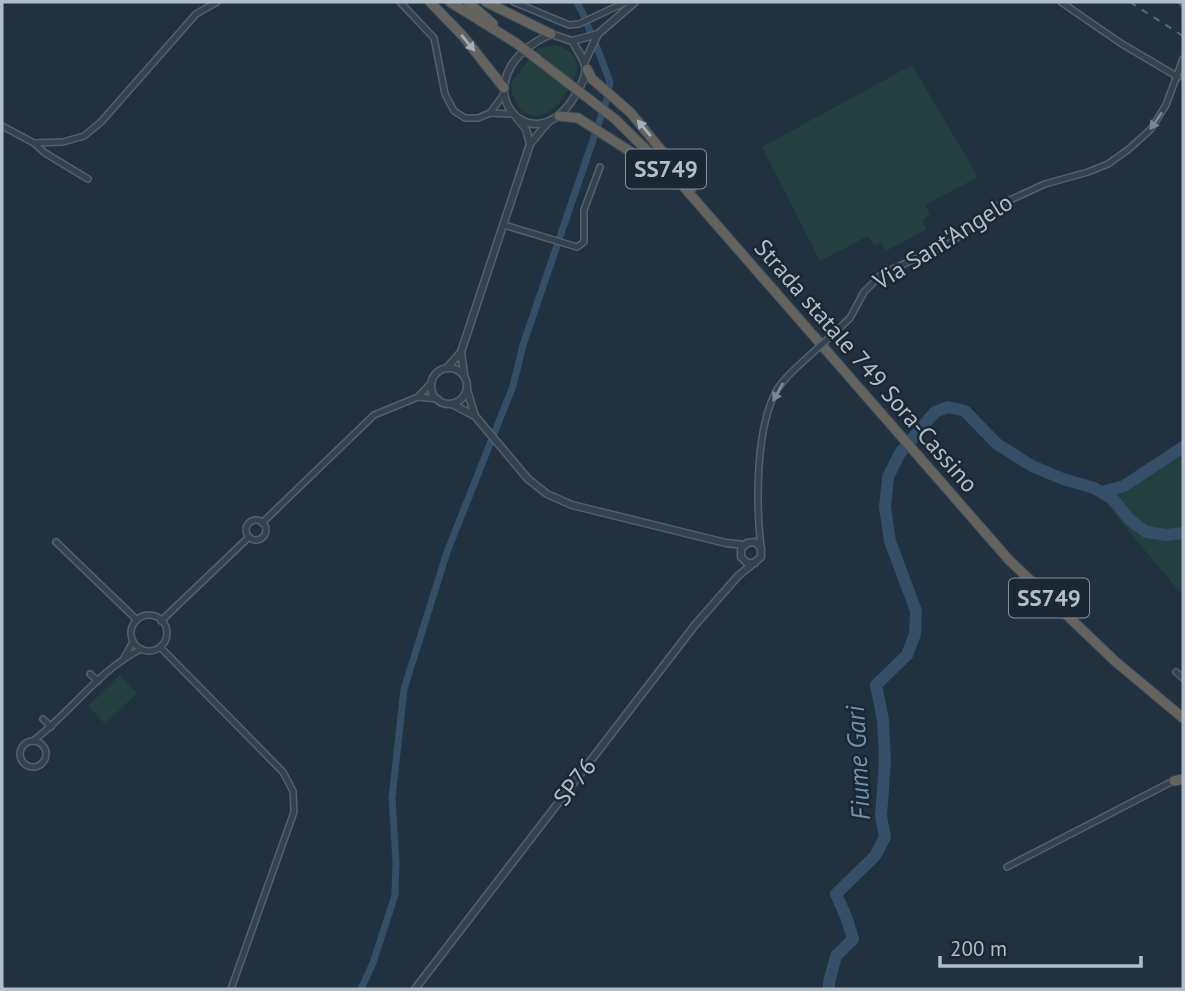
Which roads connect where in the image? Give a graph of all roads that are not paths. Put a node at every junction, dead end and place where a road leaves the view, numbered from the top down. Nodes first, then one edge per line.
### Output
1 (217, 2) edge
2 (400, 2) edge
3 (430, 2) edge
4 (450, 2) edge
5 (468, 2) edge
6 (486, 2) edge
7 (514, 2) edge
8 (626, 2) edge
9 (635, 2) edge
10 (1062, 2) edge
11 (551, 34) junction
12 (598, 34) junction
13 (572, 41) junction
14 (516, 43) junction
15 (1183, 58) edge
16 (586, 65) junction
17 (1178, 77) junction
18 (504, 91) junction
19 (490, 113) junction
20 (514, 116) junction
21 (559, 116) junction
22 (550, 121) junction
23 (2, 125) edge
24 (34, 143) junction
25 (530, 144) junction
26 (600, 167) dead end
27 (88, 179) dead end
28 (715, 221) junction
29 (504, 225) junction
30 (461, 352) junction
31 (447, 368) junction
32 (464, 376) junction
33 (432, 382) junction
34 (467, 390) junction
35 (418, 397) junction
36 (438, 400) junction
37 (451, 404) junction
38 (475, 416) junction
39 (262, 523) junction
40 (759, 529) junction
41 (249, 537) junction
42 (56, 542) dead end
43 (726, 543) junction
44 (747, 544) junction
45 (761, 548) junction
46 (741, 556) junction
47 (755, 563) junction
48 (738, 576) junction
49 (137, 620) junction
50 (161, 621) junction
51 (133, 642) junction
52 (160, 647) junction
53 (141, 649) junction
54 (124, 658) junction
55 (1176, 671) dead end
56 (90, 674) dead end
57 (1183, 678) edge
58 (98, 681) junction
59 (1183, 718) edge
60 (43, 719) dead end
61 (51, 727) junction
62 (33, 741) junction
63 (44, 747) junction
64 (1180, 778) edge
65 (1007, 867) dead end
66 (231, 989) edge
67 (415, 989) edge

1 - 24 street
2 - 19 street
3 -> 18 highway
4 - 14 highway, Strada statale 749 Sora-Cassino / SS749
5 - 14 highway, Strada statale 749 Sora-Cassino / SS749
6 - 11 highway
7 - 8 street
9 - 12 street
10 - 17 street
11 - 13 street
11 - 18 street
12 - 13 street
12 - 16 street
13 - 16 street
14 - 28 highway, Strada statale 749 Sora-Cassino / SS749, bridge
15 - 17 street, Via Sant'Angelo
16 - 21 street
28 -> 16 highway
17 -> 40 street, Via Sant'Angelo, bridge
18 - 19 street
18 - 20 street
19 - 20 street
20 - 22 street
20 - 25 street
21 - 22 street
21 - 28 highway
22 - 25 street
23 - 24 street
24 - 27 street
25 - 29 street
26 - 29 street
28 - 59 highway, Strada statale 749 Sora-Cassino / SS749
29 - 30 street
30 - 31 street
30 - 32 street
31 - 32 street
31 - 33 street
32 - 34 street
33 - 35 street
33 - 36 street
34 - 37 street
34 - 38 street
35 - 36 street
35 - 39 street
36 - 37 street
37 - 38 street
38 - 43 street
39 - 41 street
39 - 41 street
40 - 44 street
40 - 45 street, Via Sant'Angelo
41 - 50 street
42 - 49 street
43 - 44 street
43 - 46 street
44 - 45 street
44 - 46 street
45 - 47 street
46 - 47 street
46 - 48 street
47 - 48 street, SP76
48 - 67 street, SP76
49 - 50 street
49 - 51 street
50 - 52 street
51 - 53 street
51 - 54 street
52 - 53 street
52 - 66 street
53 - 54 street
54 - 58 street
55 - 57 street
56 - 58 street
58 - 61 street
60 - 61 street
61 - 62 street
61 - 63 street
62 - 63 street
62 - 63 street
64 - 65 street

